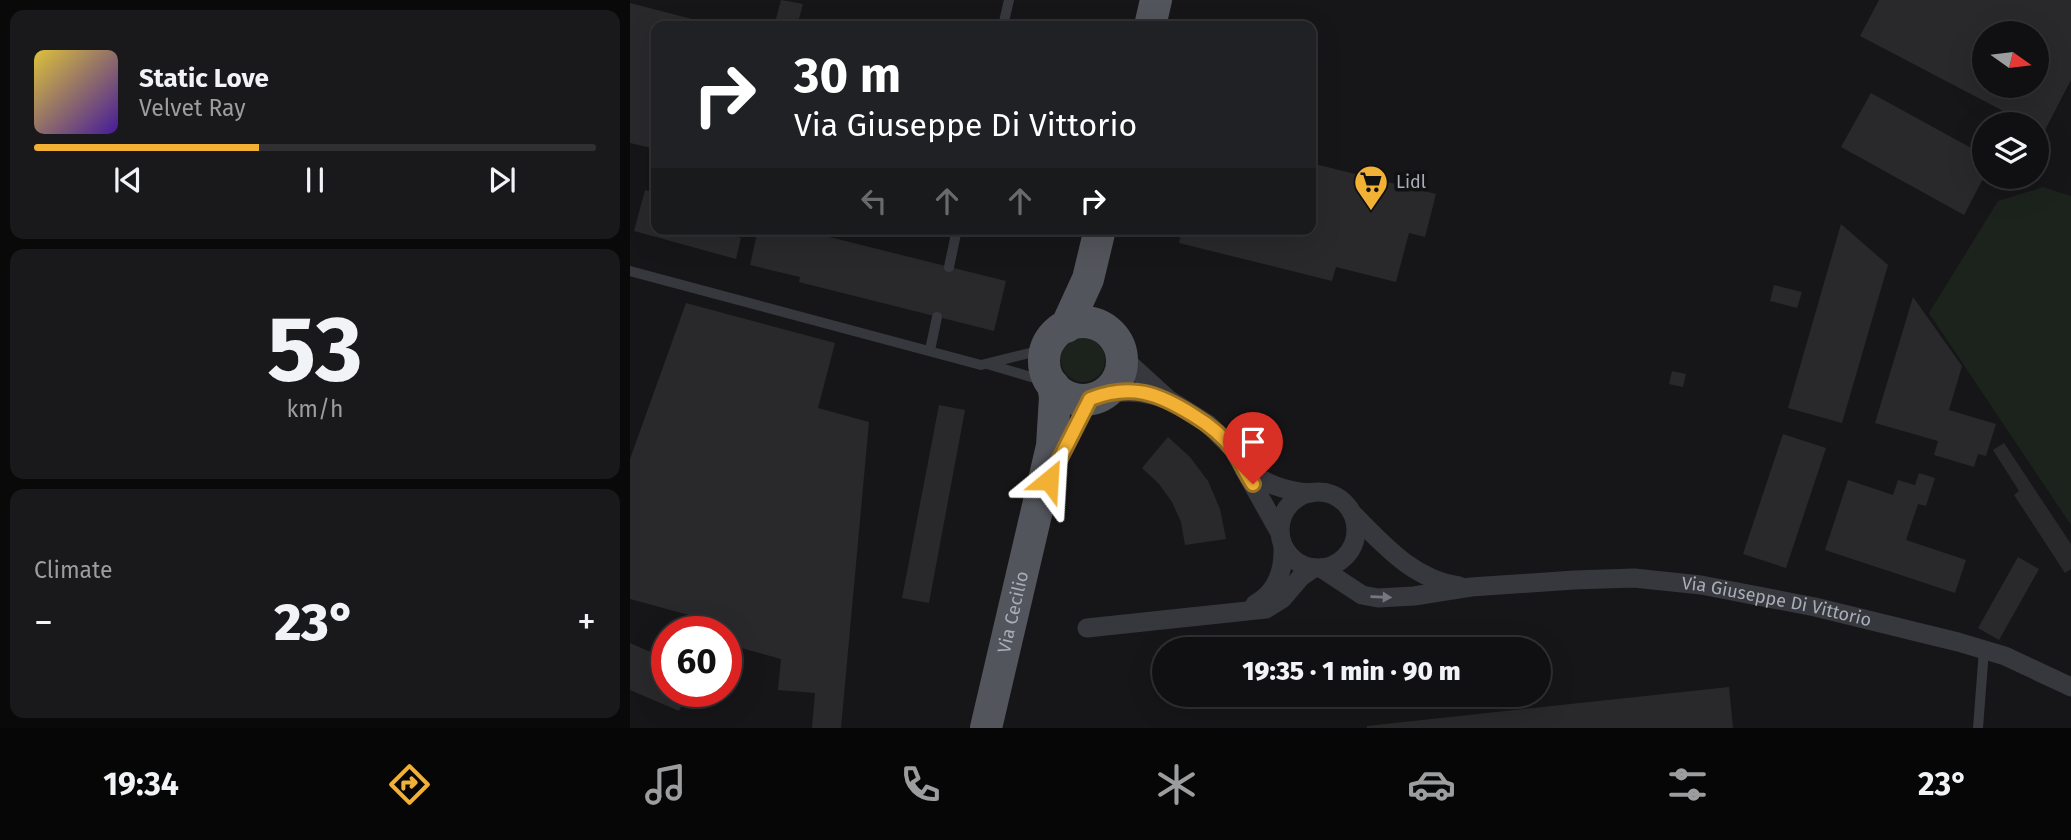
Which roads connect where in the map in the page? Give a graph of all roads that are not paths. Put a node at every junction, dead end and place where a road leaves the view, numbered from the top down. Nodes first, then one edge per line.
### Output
1 (1009, 0) edge
2 (1156, 0) edge
3 (1004, 21) edge
4 (1151, 21) edge
5 (956, 235) edge
6 (1099, 235) edge
7 (1100, 235) edge
8 (949, 267) dead end
9 (630, 271) edge
10 (937, 317) dead end
11 (1116, 344) junction
12 (930, 350) junction
13 (1054, 360) junction
14 (984, 363) junction
15 (1097, 397) junction
16 (1168, 399) junction
17 (1244, 469) junction
18 (1312, 493) junction
19 (1041, 497) junction
20 (1352, 513) junction
21 (1282, 539) junction
22 (1317, 568) junction
23 (1471, 587) junction
24 (1235, 613) junction
25 (1087, 628) dead end
26 (1984, 650) junction
27 (2071, 687) edge
28 (986, 728) edge
29 (1978, 728) edge

1 - 3 lane
2 - 4 main road
5 - 8 lane
6 - 13 main road, Via Cecilio
7 - 11 main road, Via Cecilio
9 - 12 lane
10 - 12 lane
11 - 13 main road
11 - 15 main road
11 - 16 street
12 - 14 lane
13 - 14 lane
13 - 14 lane
13 - 15 main road
13 - 19 main road, Via Cecilio
15 - 16 street
15 - 19 main road, Via Cecilio
16 - 17 street
17 - 18 street
17 - 21 street
18 - 20 street
18 - 21 street
19 - 28 main road, Via Cecilio
20 - 22 street
20 - 23 street, Via Giuseppe Di Vittorio
21 - 22 street
21 - 24 street
22 -> 23 street, Via Giuseppe Di Vittorio
22 - 24 street
23 - 26 street, Via Giuseppe Di Vittorio
24 - 25 street
26 - 27 street, Via Giuseppe Di Vittorio
26 - 29 lane

